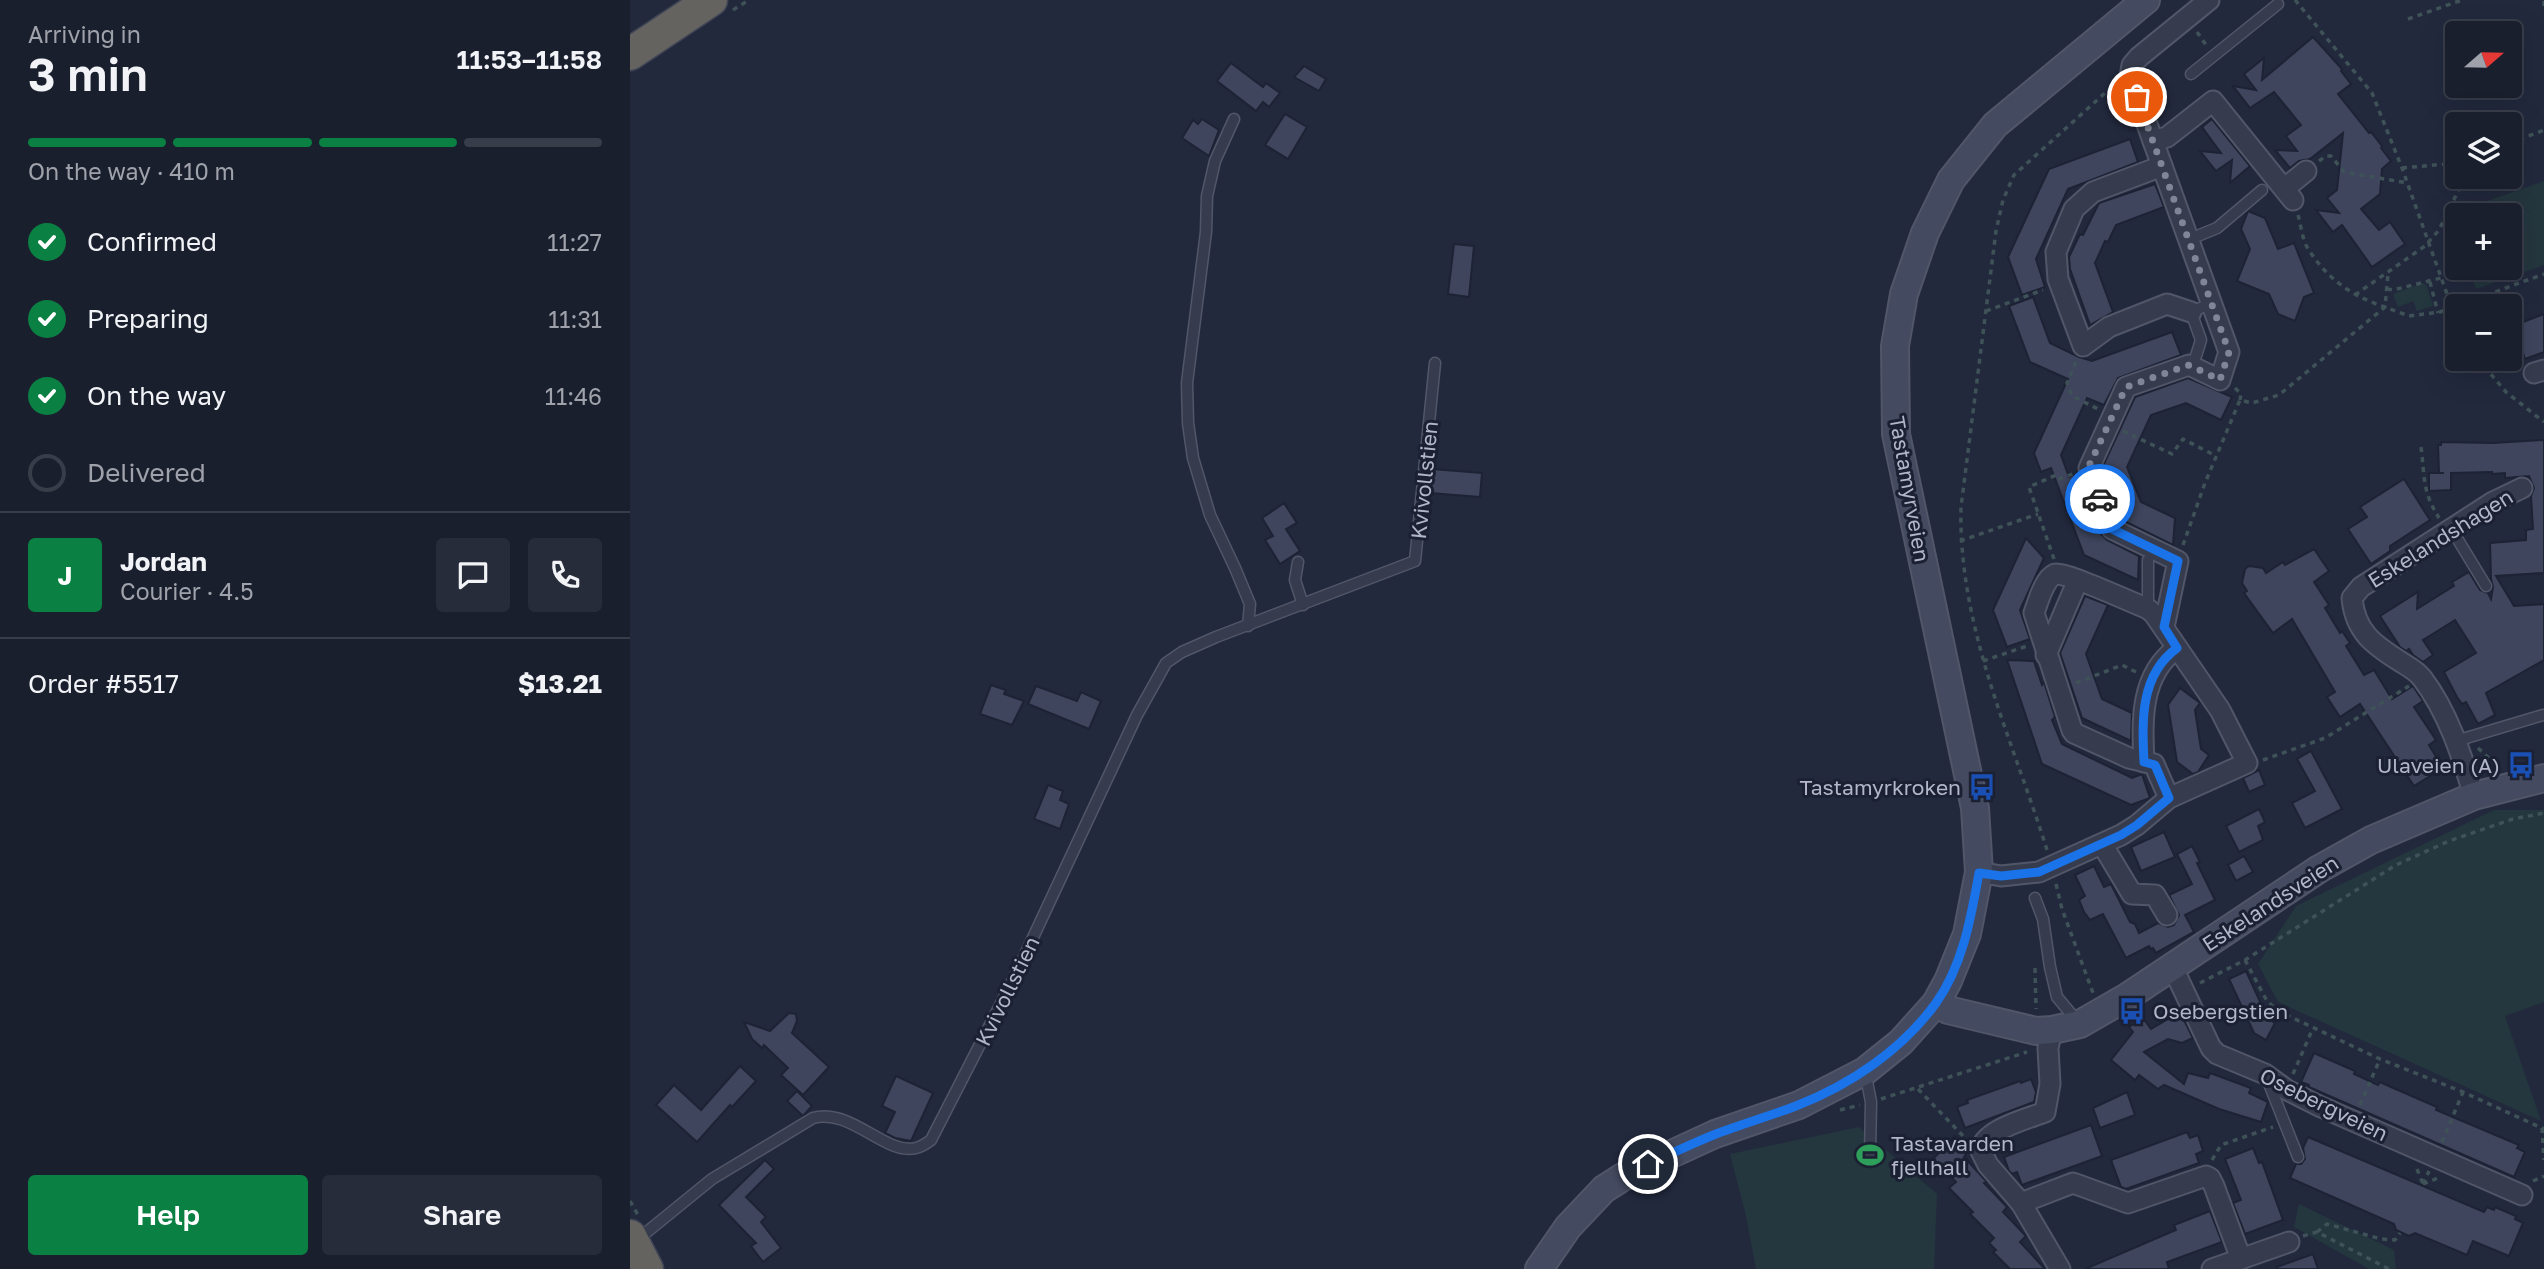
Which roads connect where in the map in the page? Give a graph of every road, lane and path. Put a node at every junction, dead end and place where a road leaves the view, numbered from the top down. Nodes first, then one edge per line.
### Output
1 (711, 0) edge
2 (2146, 0) edge
3 (2209, 0) edge
4 (2295, 0) edge
5 (2462, 0) edge
6 (2537, 0) edge
7 (2278, 4) dead end
8 (2544, 4) edge
9 (2408, 19) dead end
10 (2193, 26) dead end
11 (630, 54) edge
12 (2213, 56) junction
13 (2130, 72) junction
14 (2191, 74) dead end
15 (1234, 119) dead end
16 (2544, 130) edge
17 (2522, 138) edge
18 (2153, 141) junction
19 (2445, 164) edge
20 (2162, 166) junction
21 (2402, 168) junction
22 (2306, 171) joint
23 (2408, 183) junction
24 (2459, 189) edge
25 (2262, 190) dead end
26 (2289, 194) junction
27 (2190, 239) junction
28 (2428, 242) junction
29 (2388, 274) junction
30 (2544, 274) edge
31 (2441, 278) junction
32 (2430, 282) junction
33 (2060, 284) junction
34 (2387, 289) junction
35 (2446, 294) edge
36 (2489, 294) edge
37 (2355, 295) junction
38 (2212, 303) junction
39 (2385, 307) junction
40 (2445, 310) edge
41 (1986, 311) junction
42 (2191, 312) junction
43 (2438, 313) junction
44 (2083, 346) junction
45 (2196, 356) dead end
46 (1435, 363) dead end
47 (2488, 371) edge
48 (2111, 420) junction
49 (2544, 422) edge
50 (2421, 447) dead end
51 (2216, 456) junction
52 (2059, 479) dead end
53 (2522, 488) dead end
54 (2038, 514) junction
55 (2450, 531) junction
56 (1960, 541) junction
57 (2148, 560) dead end
58 (2178, 561) junction
59 (1298, 562) dead end
60 (2069, 577) junction
61 (2486, 586) dead end
62 (1303, 605) junction
63 (2148, 609) junction
64 (1248, 625) junction
65 (2164, 627) junction
66 (2044, 648) junction
67 (2177, 648) junction
68 (1983, 662) junction
69 (2422, 678) junction
70 (2150, 679) junction
71 (2058, 690) junction
72 (2543, 716) edge
73 (2461, 739) junction
74 (2261, 761) dead end
75 (2144, 762) junction
76 (2507, 768) dead end
77 (2544, 778) edge
78 (2474, 796) junction
79 (2169, 798) junction
80 (2544, 813) edge
81 (2102, 845) junction
82 (2048, 855) dead end
83 (2053, 872) dead end
84 (1979, 873) junction
85 (2035, 898) dead end
86 (2167, 915) dead end
87 (2245, 960) junction
88 (2178, 978) junction
89 (1942, 992) junction
90 (2093, 993) dead end
91 (2080, 1024) junction
92 (2313, 1028) junction
93 (2050, 1039) junction
94 (2380, 1059) junction
95 (1865, 1071) junction
96 (2265, 1074) junction
97 (1918, 1088) junction
98 (2287, 1090) junction
99 (2463, 1092) junction
100 (1871, 1102) junction
101 (1832, 1112) dead end
102 (2353, 1121) junction
103 (2285, 1123) junction
104 (2543, 1129) edge
105 (1981, 1152) junction
106 (1870, 1155) dead end
107 (2298, 1157) dead end
108 (2435, 1157) junction
109 (2544, 1160) edge
110 (2206, 1176) junction
111 (2522, 1195) dead end
112 (2021, 1203) junction
113 (2317, 1232) junction
114 (2400, 1233) dead end
115 (2289, 1242) joint
116 (635, 1255) edge
117 (2241, 1259) junction
118 (1539, 1269) edge
119 (2060, 1269) edge
120 (2212, 1269) edge
121 (2389, 1269) edge

1 - 11 highway
2 - 84 main road, Tastamyrveien
3 - 13 street
4 - 21 path
5 - 9 path
6 - 8 path
7 - 12 lane
10 - 12 path
12 - 14 lane
13 - 18 street
13 - 41 path
15 - 64 lane
16 - 17 path
18 - 20 street
18 - 26 street
19 - 21 path
20 - 27 street
20 - 33 street
21 - 23 path
22 - 23 path
22 - 26 street
23 - 28 path
24 - 28 path
25 - 27 lane
26 - 37 path
27 - 38 street
28 - 29 path
28 - 31 path
29 - 34 path
29 - 37 path
30 - 36 path
31 - 32 path
31 - 35 path
32 - 34 path
32 - 43 path
33 - 41 path
33 - 44 street
34 - 39 path
37 - 39 path
38 - 42 lane
38 - 48 street
39 - 43 path
39 - 51 path
40 - 43 path
41 - 56 path
42 - 44 street
42 - 45 lane
44 - 48 path
46 - 62 lane, Kvivollstien
47 - 49 path
48 - 51 path
48 - 58 street
50 - 55 path
51 - 58 path
52 - 54 path
53 - 55 street, Eskelandshagen
54 - 56 path
54 - 60 path
55 - 61 lane
55 - 69 street, Eskelandshagen
56 - 68 path
57 - 63 lane
58 - 65 street
59 - 62 lane
60 - 63 street
60 - 66 street
60 - 66 street
62 - 64 lane, Kvivollstien
63 - 65 street
64 - 116 lane, Kvivollstien
65 - 67 street
66 - 68 path
66 - 71 street
67 - 70 street
67 - 79 street
68 - 82 path
69 - 73 street, Eskelandshagen
69 - 74 path
70 - 71 path
70 - 75 street
71 - 75 street
72 - 73 lane
73 - 76 path
73 - 78 street, Eskelandshagen
75 - 79 street
77 - 78 main road, Eskelandsveien
78 - 88 main road, Eskelandsveien
79 - 81 street
80 - 87 path
81 - 84 street
81 - 86 street
83 - 90 path
84 - 89 main road, Tastamyrveien
85 - 91 lane
87 - 88 path
87 - 92 path
88 - 91 main road, Eskelandsveien
88 - 96 street, Osebergveien
89 - 93 main road, Eskelandsveien
89 - 95 main road
91 - 93 main road, Eskelandsveien
92 - 94 path
92 - 98 path
93 - 97 path
93 - 105 street
94 - 99 path
94 - 102 path
95 - 100 lane
95 - 118 main road
96 - 98 street, Osebergveien
96 - 103 lane
97 - 100 path
97 - 105 path
98 - 102 street, Osebergveien
99 - 104 path
99 - 108 path
100 - 101 path
100 - 106 lane
102 - 108 street, Osebergveien
103 - 107 lane
103 - 110 path
104 - 109 path
105 - 112 street
108 - 111 street, Osebergveien
110 - 112 street
110 - 117 street
112 - 119 street
113 - 114 path
113 - 115 path
113 - 121 path
115 - 117 street
117 - 120 street

